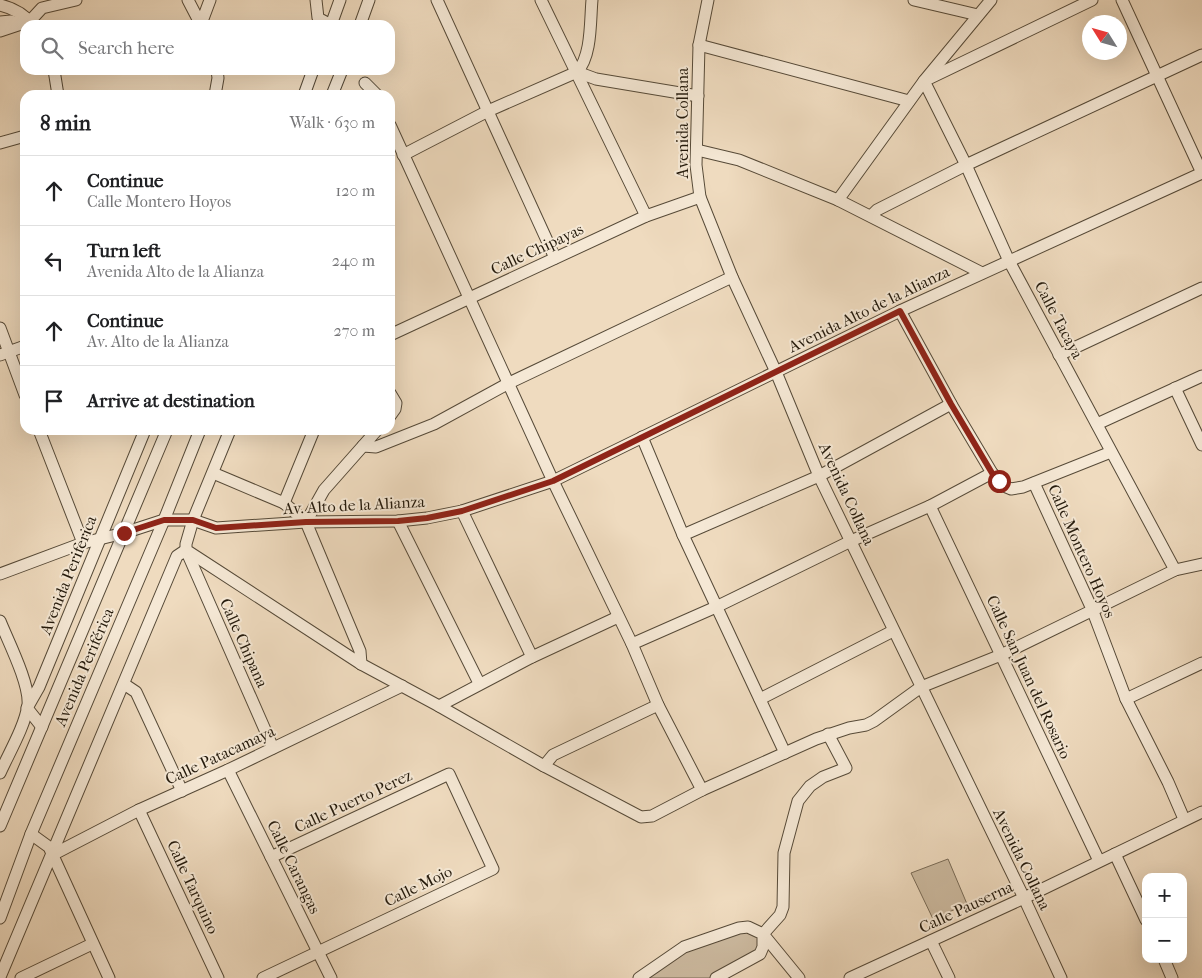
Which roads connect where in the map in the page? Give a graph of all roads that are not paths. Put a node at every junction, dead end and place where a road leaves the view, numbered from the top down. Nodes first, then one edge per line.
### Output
1 (76, 0) edge
2 (188, 0) edge
3 (210, 0) edge
4 (316, 0) edge
5 (340, 0) edge
6 (369, 0) edge
7 (437, 0) edge
8 (541, 0) edge
9 (592, 0) edge
10 (708, 0) edge
11 (914, 0) edge
12 (991, 0) edge
13 (1092, 0) edge
14 (1122, 0) edge
15 (0, 4) edge
16 (978, 15) junction
17 (26, 20) edge
18 (31, 20) edge
19 (199, 20) edge
20 (202, 20) edge
21 (321, 20) edge
22 (332, 20) edge
23 (362, 20) edge
24 (0, 22) edge
25 (20, 22) edge
26 (20, 25) edge
27 (0, 31) edge
28 (698, 45) junction
29 (1202, 56) edge
30 (576, 72) junction
31 (55, 75) edge
32 (217, 75) edge
33 (311, 75) edge
34 (340, 75) edge
35 (1157, 76) junction
36 (924, 81) junction
37 (365, 83) dead end
38 (57, 90) edge
39 (216, 90) edge
40 (306, 90) edge
41 (334, 90) edge
42 (371, 90) edge
43 (698, 96) junction
44 (909, 101) junction
45 (488, 111) junction
46 (20, 137) edge
47 (395, 137) edge
48 (0, 143) edge
49 (697, 150) junction
50 (403, 155) junction
51 (966, 165) junction
52 (1202, 173) edge
53 (700, 197) junction
54 (838, 200) junction
55 (646, 216) junction
56 (871, 216) junction
57 (555, 258) junction
58 (1009, 261) junction
59 (982, 273) junction
60 (732, 277) junction
61 (1202, 288) edge
62 (469, 298) junction
63 (900, 311) junction
64 (0, 328) edge
65 (395, 333) edge
66 (20, 348) edge
67 (4, 354) edge
68 (1059, 355) junction
69 (776, 372) junction
70 (1202, 376) edge
71 (509, 383) junction
72 (20, 385) edge
73 (1176, 388) junction
74 (951, 404) junction
75 (1097, 424) junction
76 (41, 435) edge
77 (143, 435) edge
78 (165, 435) edge
79 (198, 435) edge
80 (228, 435) edge
81 (312, 435) edge
82 (372, 435) edge
83 (642, 437) junction
84 (1202, 445) edge
85 (362, 446) junction
86 (1111, 452) junction
87 (213, 473) junction
88 (992, 473) junction
89 (819, 476) junction
90 (553, 481) junction
91 (1034, 483) junction
92 (284, 503) junction
93 (930, 506) junction
94 (462, 511) junction
95 (164, 520) junction
96 (193, 520) junction
97 (398, 521) junction
98 (306, 522) junction
99 (124, 533) junction
100 (683, 535) junction
101 (100, 539) junction
102 (851, 541) junction
103 (83, 543) junction
104 (186, 550) junction
105 (1202, 564) edge
106 (1175, 570) junction
107 (0, 574) edge
108 (716, 607) junction
109 (1092, 609) junction
110 (618, 617) junction
111 (0, 621) edge
112 (893, 631) junction
113 (632, 644) junction
114 (1001, 655) junction
115 (532, 657) junction
116 (361, 664) junction
117 (1202, 664) edge
118 (479, 683) junction
119 (124, 684) junction
120 (402, 686) junction
121 (922, 686) junction
122 (760, 699) junction
123 (1126, 699) junction
124 (658, 704) junction
125 (439, 706) junction
126 (27, 708) junction
127 (42, 726) junction
128 (828, 734) junction
129 (273, 748) junction
130 (785, 753) junction
131 (544, 766) junction
132 (228, 770) junction
133 (0, 773) edge
134 (449, 774) joint
135 (702, 790) junction
136 (182, 791) junction
137 (139, 810) junction
138 (1202, 812) edge
139 (1184, 819) junction
140 (0, 826) edge
141 (31, 834) junction
142 (1115, 854) junction
143 (52, 855) junction
144 (271, 856) junction
145 (1099, 861) junction
146 (1024, 898) junction
147 (0, 918) edge
148 (1145, 918) edge
149 (763, 934) junction
150 (931, 941) junction
151 (92, 944) junction
152 (318, 953) junction
153 (1166, 963) edge
154 (0, 978) edge
155 (20, 978) edge
156 (109, 978) edge
157 (218, 978) edge
158 (263, 978) edge
159 (331, 978) edge
160 (638, 978) edge
161 (716, 978) edge
162 (799, 978) edge
163 (850, 978) edge
164 (948, 978) edge
165 (1061, 978) edge
166 (1172, 978) edge

1 - 18 street
2 - 19 street
3 - 20 street
4 - 21 street
5 - 22 street
6 - 23 street
7 - 45 street
8 - 30 street
9 - 30 street
10 - 28 street, Avenida Collana
11 - 16 street
12 - 16 street
13 - 36 street
14 - 35 street
15 - 17 street
16 - 36 street
24 - 25 street
26 - 27 street
28 - 43 street, Avenida Collana
28 - 44 street
29 - 35 street
30 - 43 street
30 - 45 street
30 - 55 street
31 - 38 street
32 - 39 street
33 - 40 street
34 - 41 street
35 - 51 street
35 - 52 street
36 - 44 street
36 - 51 street, Calle Tacaya
37 - 42 street
43 - 49 street, Avenida Collana
44 - 54 street
45 - 50 street
45 - 57 street
46 - 48 street
47 - 50 street
49 - 53 street, Avenida Collana
49 - 54 street
50 - 62 street
51 - 56 street
51 - 58 street, Calle Tacaya
52 - 58 street, Avenida Alto de la Alianza
53 - 55 street, Calle Chipayas
53 - 60 street, Avenida Collana
54 - 56 street
55 - 57 street, Calle Chipayas
56 - 59 street
57 - 62 street, Calle Chipayas
58 - 59 street, Avenida Alto de la Alianza
58 - 68 street, Calle Tacaya
59 - 63 street, Avenida Alto de la Alianza
60 - 69 street, Avenida Collana
60 - 71 street
61 - 68 street
62 - 65 street, Calle Chipayas
62 - 71 street
63 - 69 street, Avenida Alto de la Alianza
63 - 74 street, Calle Montero Hoyos
64 - 67 street
66 - 67 street
67 - 72 street
68 - 75 street, Calle Tacaya
69 - 83 street, Avenida Alto de la Alianza
69 - 89 street, Avenida Collana
70 - 73 street
71 - 85 street
71 - 90 street
73 - 75 street
73 - 84 street
74 - 88 street, Calle Montero Hoyos
74 - 89 street
75 - 86 street, Calle Tacaya
76 - 103 street
77 - 101 street, Avenida Periferica
78 - 99 street
79 - 95 street, Avenida Periférica
80 - 87 street
81 - 92 street
82 - 85 street
83 - 90 street, Avenida Alto de la Alianza
83 - 100 street
85 - 98 street
86 - 91 street
86 - 106 street, Calle Tacaya
87 - 92 street
87 - 96 street
88 - 91 street, Calle Montero Hoyos
88 - 93 street
89 - 100 street
89 - 102 street, Avenida Collana
90 - 94 street, Av. Alto de la Alianza
90 - 110 street
91 - 109 street, Calle Montero Hoyos
92 - 98 street
93 - 102 street
93 - 114 street, Calle San Juan del Rosario
94 - 97 street, Av. Alto de la Alianza
94 - 115 street
95 - 96 street, Av. Alto de la Alianza
95 - 99 street, Av. Alto de la Alianza
95 - 141 street, Avenida Periférica
96 - 98 street, Av. Alto de la Alianza
96 - 104 street
97 - 98 street, Av. Alto de la Alianza
97 - 118 street
98 - 116 street
99 - 101 street, Av. Alto de la Alianza
99 - 127 street
100 - 108 street
101 - 103 street, Av. Alto de la Alianza
101 - 126 street, Avenida Periferica
102 - 108 street
102 - 112 street, Avenida Collana
103 - 107 street, Av. Alto de la Alianza
104 - 116 street
104 - 119 street
104 - 129 street, Calle Chipana
105 - 106 street
106 - 109 street
108 - 113 street
108 - 122 street
109 - 114 street
109 - 123 street, Calle Montero Hoyos
110 - 113 street
110 - 115 street
111 - 126 street
112 - 121 street, Avenida Collana
112 - 122 street
113 - 124 street
114 - 121 street
114 - 145 street, Calle San Juan del Rosario
115 - 118 street
116 - 120 street
117 - 123 street
118 - 125 street
119 - 136 street
119 - 143 street
120 - 125 street
120 - 129 street, Calle Patacamaya
121 - 128 street
121 - 146 street, Avenida Collana
122 - 130 street
123 - 139 street, Calle Montero Hoyos
124 - 131 street
124 - 135 street
125 - 131 street
126 - 127 street
126 - 133 street, Avenida Periferica
127 - 140 street
128 - 130 street
128 - 149 street
129 - 132 street, Calle Patacamaya
130 - 135 street
131 - 135 street
132 - 136 street, Calle Patacamaya
132 - 144 street, Calle Carangas
134 - 144 street, Calle Puerto Perez
134 - 152 street, Calle Mojo
136 - 137 street, Calle Patacamaya
137 - 143 street, Calle Patacamaya
137 - 157 street, Calle Tarquino
138 - 139 street, Calle Pauserna
139 - 142 street, Calle Pauserna
141 - 143 street
141 - 147 street, Avenida Periférica
142 - 145 street, Calle Pauserna
142 - 148 street
143 - 151 street
143 - 154 street
144 - 152 street, Calle Carangas
145 - 146 street, Calle Pauserna
146 - 150 street, Calle Pauserna
146 - 165 street, Avenida Collana
149 - 160 street
149 - 161 street
149 - 162 street
150 - 163 street, Calle Pauserna
150 - 164 street
151 - 155 street
151 - 156 street
152 - 158 street, Calle Mojo
152 - 159 street, Calle Carangas
153 - 166 street

